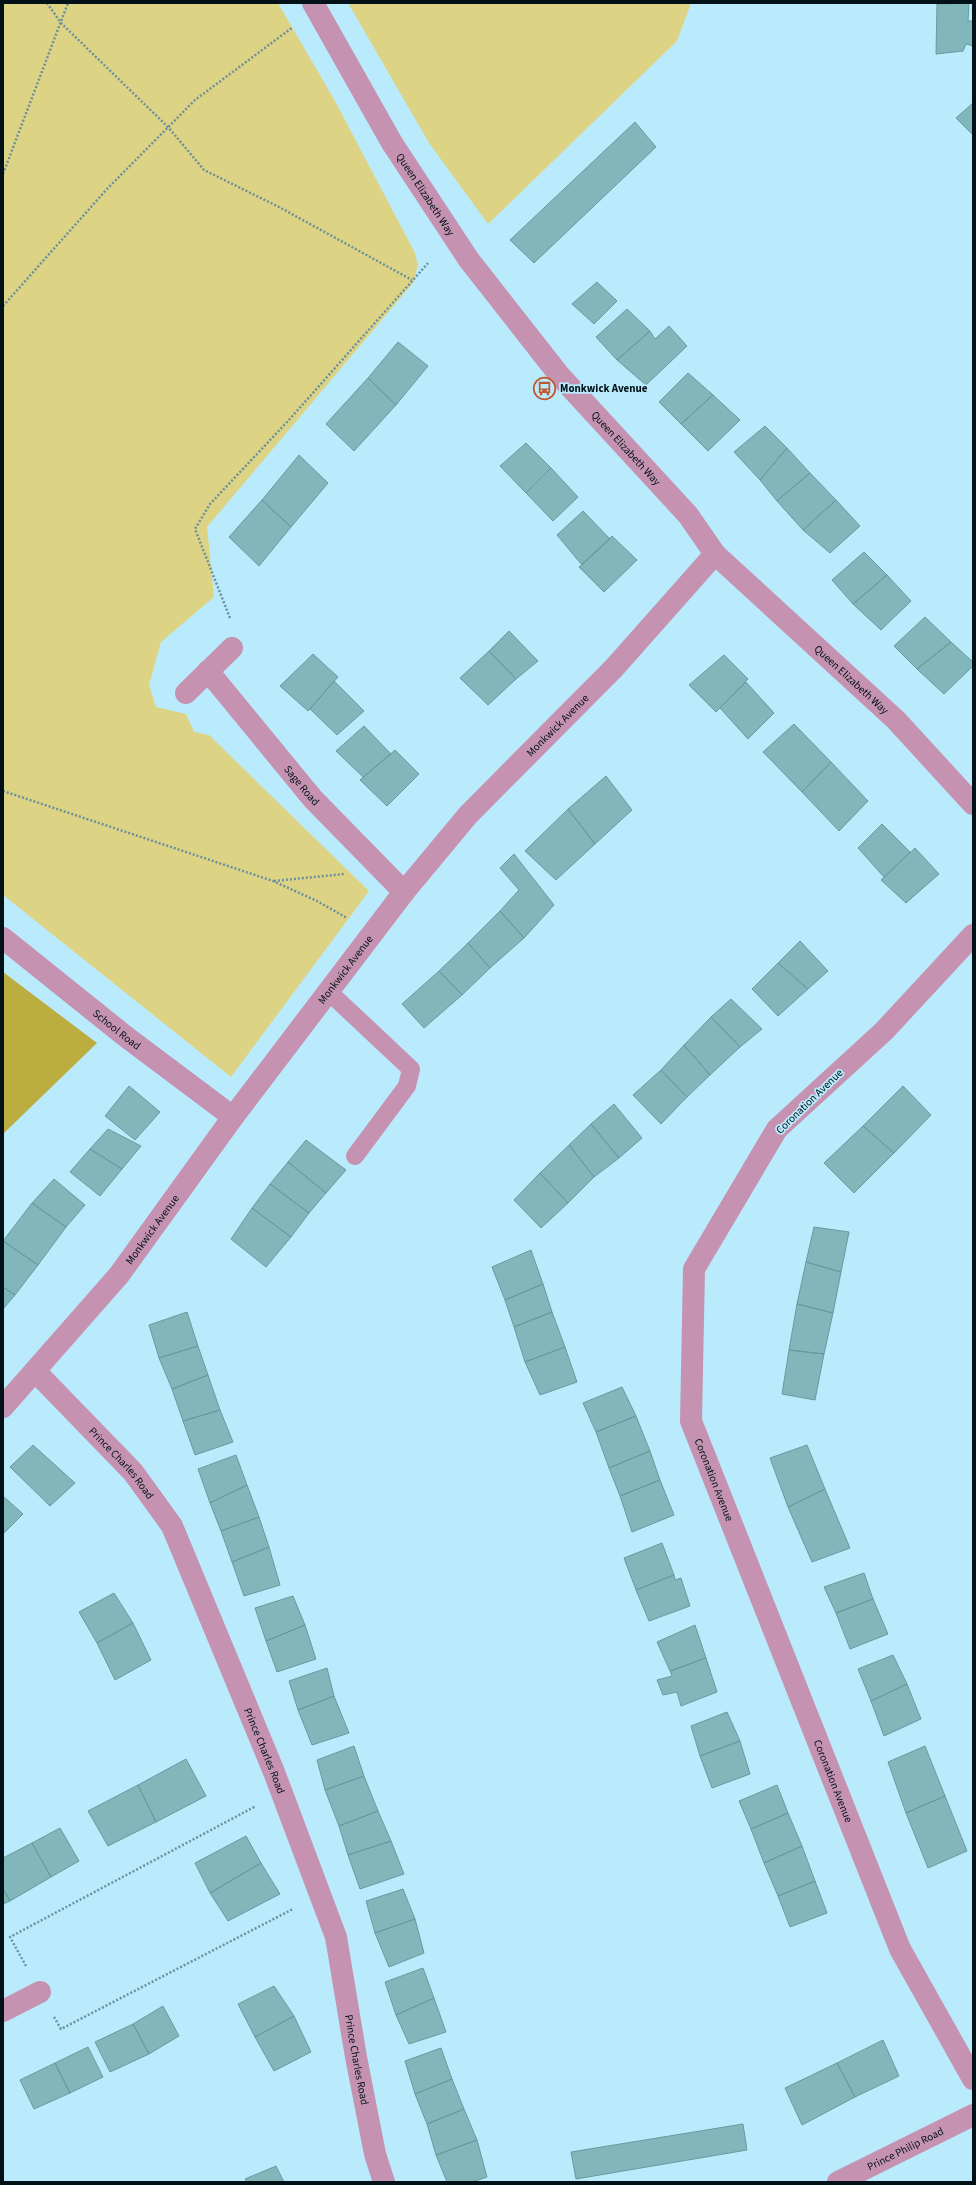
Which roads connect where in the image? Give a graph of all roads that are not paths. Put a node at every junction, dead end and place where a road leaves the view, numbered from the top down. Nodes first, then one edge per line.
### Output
1 (316, 8) edge
2 (715, 554) junction
3 (232, 648) road end
4 (208, 671) junction
5 (186, 693) dead end
6 (973, 804) edge
7 (404, 892) junction
8 (973, 935) edge
9 (3, 938) edge
10 (328, 992) junction
11 (233, 1118) junction
12 (355, 1156) dead end
13 (36, 1372) junction
14 (3, 1407) edge
15 (40, 1992) road end
16 (3, 2011) edge
17 (973, 2078) edge
18 (973, 2115) edge
19 (384, 2182) edge
20 (838, 2182) edge

1 - 2 street, Queen Elizabeth Way
2 - 6 street, Queen Elizabeth Way
2 - 7 street, Monkwick Avenue
3 - 4 street
4 - 5 street
4 - 7 street, Sage Road
7 - 10 street, Monkwick Avenue
8 - 17 street, Coronation Avenue
9 - 11 street, School Road
10 - 11 street, Monkwick Avenue
10 - 12 lane
11 - 13 street, Monkwick Avenue
13 - 14 street, Monkwick Avenue
13 - 19 street, Prince Charles Road
15 - 16 street
18 - 20 street, Prince Philip Road

